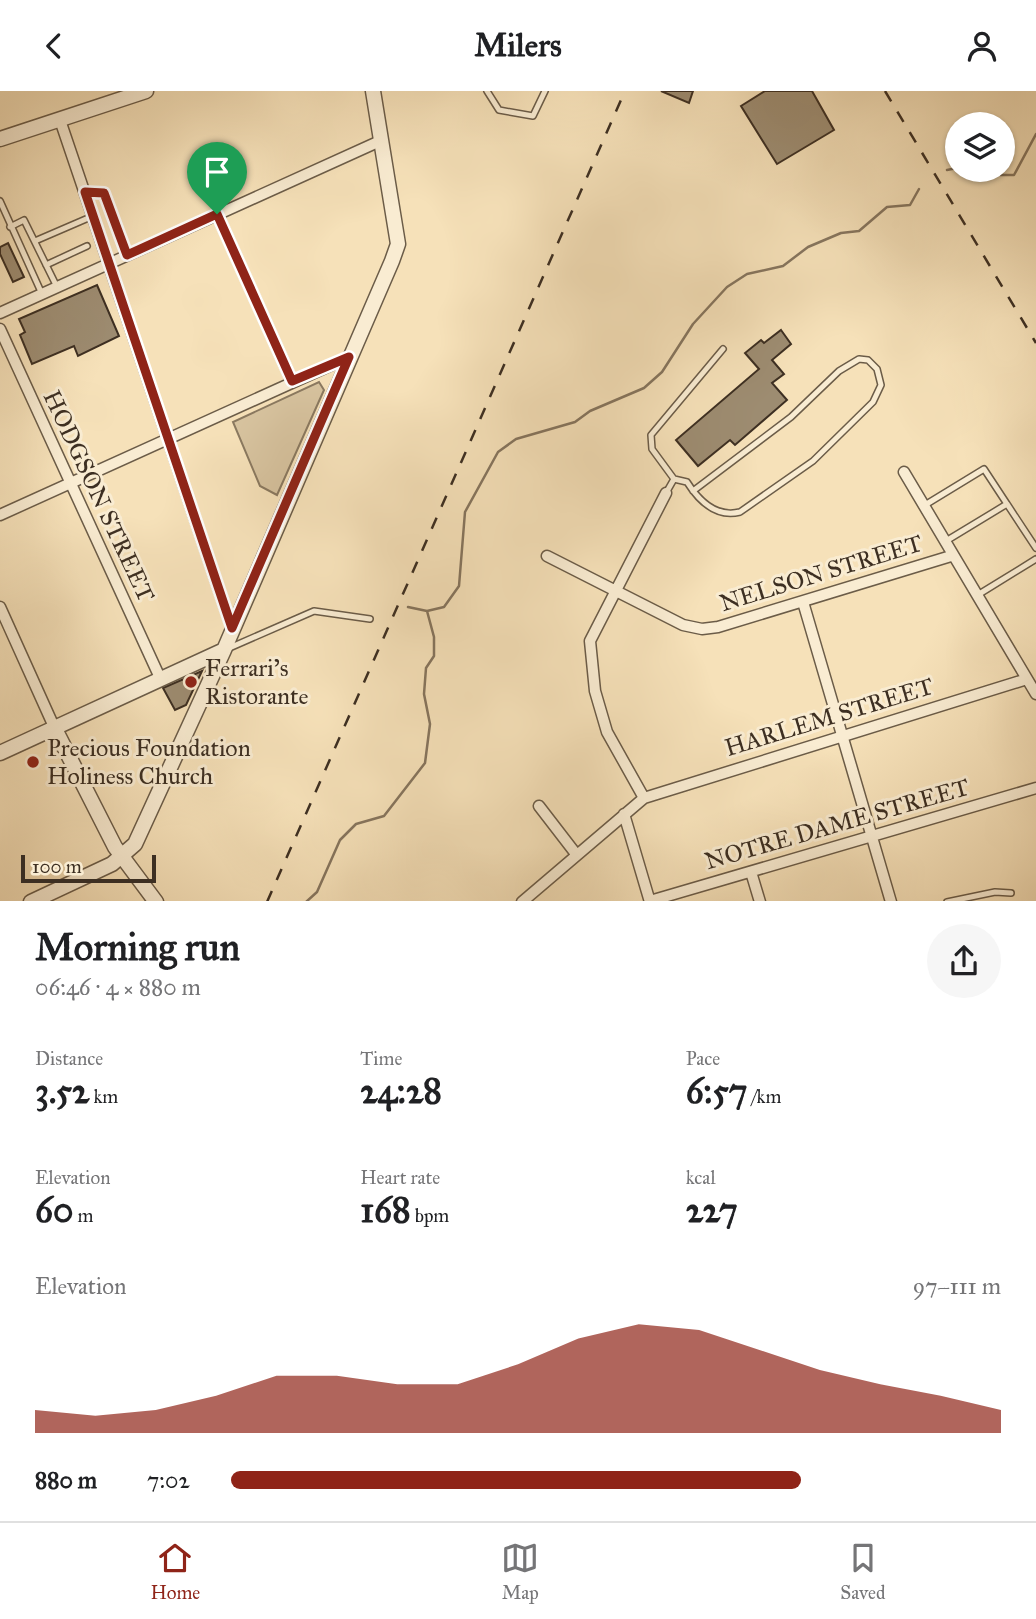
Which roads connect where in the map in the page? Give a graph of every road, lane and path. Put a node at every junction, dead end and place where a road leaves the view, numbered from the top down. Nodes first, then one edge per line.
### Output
1 (373, 91) edge
2 (545, 91) edge
3 (136, 93) edge
4 (490, 93) edge
5 (60, 120) junction
6 (0, 139) edge
7 (380, 141) junction
8 (85, 192) junction
9 (0, 201) edge
10 (217, 214) junction
11 (93, 216) junction
12 (10, 227) junction
13 (34, 241) junction
14 (87, 246) dead end
15 (127, 255) junction
16 (109, 263) junction
17 (46, 265) junction
18 (57, 287) junction
19 (42, 293) junction
20 (0, 313) edge
21 (0, 329) edge
22 (723, 349) dead end
23 (349, 357) junction
24 (292, 381) junction
25 (167, 439) junction
26 (904, 472) dead end
27 (674, 479) junction
28 (69, 484) junction
29 (693, 491) junction
30 (666, 493) joint
31 (1007, 504) junction
32 (923, 506) junction
33 (0, 515) edge
34 (944, 543) junction
35 (1036, 548) edge
36 (547, 556) dead end
37 (951, 556) junction
38 (1036, 559) edge
39 (617, 590) junction
40 (976, 596) junction
41 (803, 602) junction
42 (0, 607) edge
43 (370, 619) dead end
44 (232, 628) junction
45 (224, 650) junction
46 (1027, 679) junction
47 (161, 680) junction
48 (1036, 695) edge
49 (55, 729) junction
50 (842, 735) junction
51 (0, 753) edge
52 (1036, 789) edge
53 (644, 798) junction
54 (539, 806) dead end
55 (624, 814) junction
56 (873, 837) junction
57 (576, 854) junction
58 (123, 857) junction
59 (751, 872) junction
60 (1011, 893) dead end
61 (155, 900) edge
62 (31, 901) edge
63 (523, 901) edge
64 (650, 901) edge
65 (760, 901) edge
66 (891, 901) edge
67 (947, 901) edge

1 - 7 street
2 - 4 lane
3 - 5 street
5 - 6 street
5 - 8 street
7 - 10 street
7 - 23 street
8 - 11 street
8 - 15 lane
9 - 12 lane
10 - 15 street
10 - 24 street
11 - 13 lane
11 - 16 street
12 - 13 lane
12 - 19 lane
13 - 17 lane
14 - 17 lane
15 - 16 street
16 - 18 street
16 - 25 street
17 - 18 lane
18 - 19 street
19 - 20 street
21 - 28 street, HODGSON STREET
22 - 27 lane
23 - 24 street
23 - 44 street
24 - 25 street
25 - 28 street
25 - 44 street
26 - 32 street
27 - 29 lane
27 - 30 lane
28 - 33 street
28 - 47 street, HODGSON STREET
29 - 29 lane
30 - 39 street
31 - 32 lane
31 - 34 lane
31 - 35 lane
32 - 34 street
34 - 37 street
36 - 39 street
37 - 40 street
37 - 41 street, NELSON STREET
38 - 40 lane
39 - 41 street, NELSON STREET
39 - 53 street
40 - 46 street
41 - 50 street
42 - 49 street
43 - 45 lane
44 - 45 street
45 - 47 street
45 - 58 street
46 - 48 street
46 - 50 street, HARLEM STREET
47 - 49 street
49 - 51 street
49 - 58 street
50 - 53 street, HARLEM STREET
50 - 56 street
52 - 56 street, NOTRE DAME STREET
53 - 55 street
54 - 57 street
55 - 57 street
55 - 64 street
56 - 59 street, NOTRE DAME STREET
56 - 66 street
57 - 63 street
58 - 61 street
58 - 62 street
59 - 64 street, NOTRE DAME STREET
59 - 65 street
60 - 67 lane

